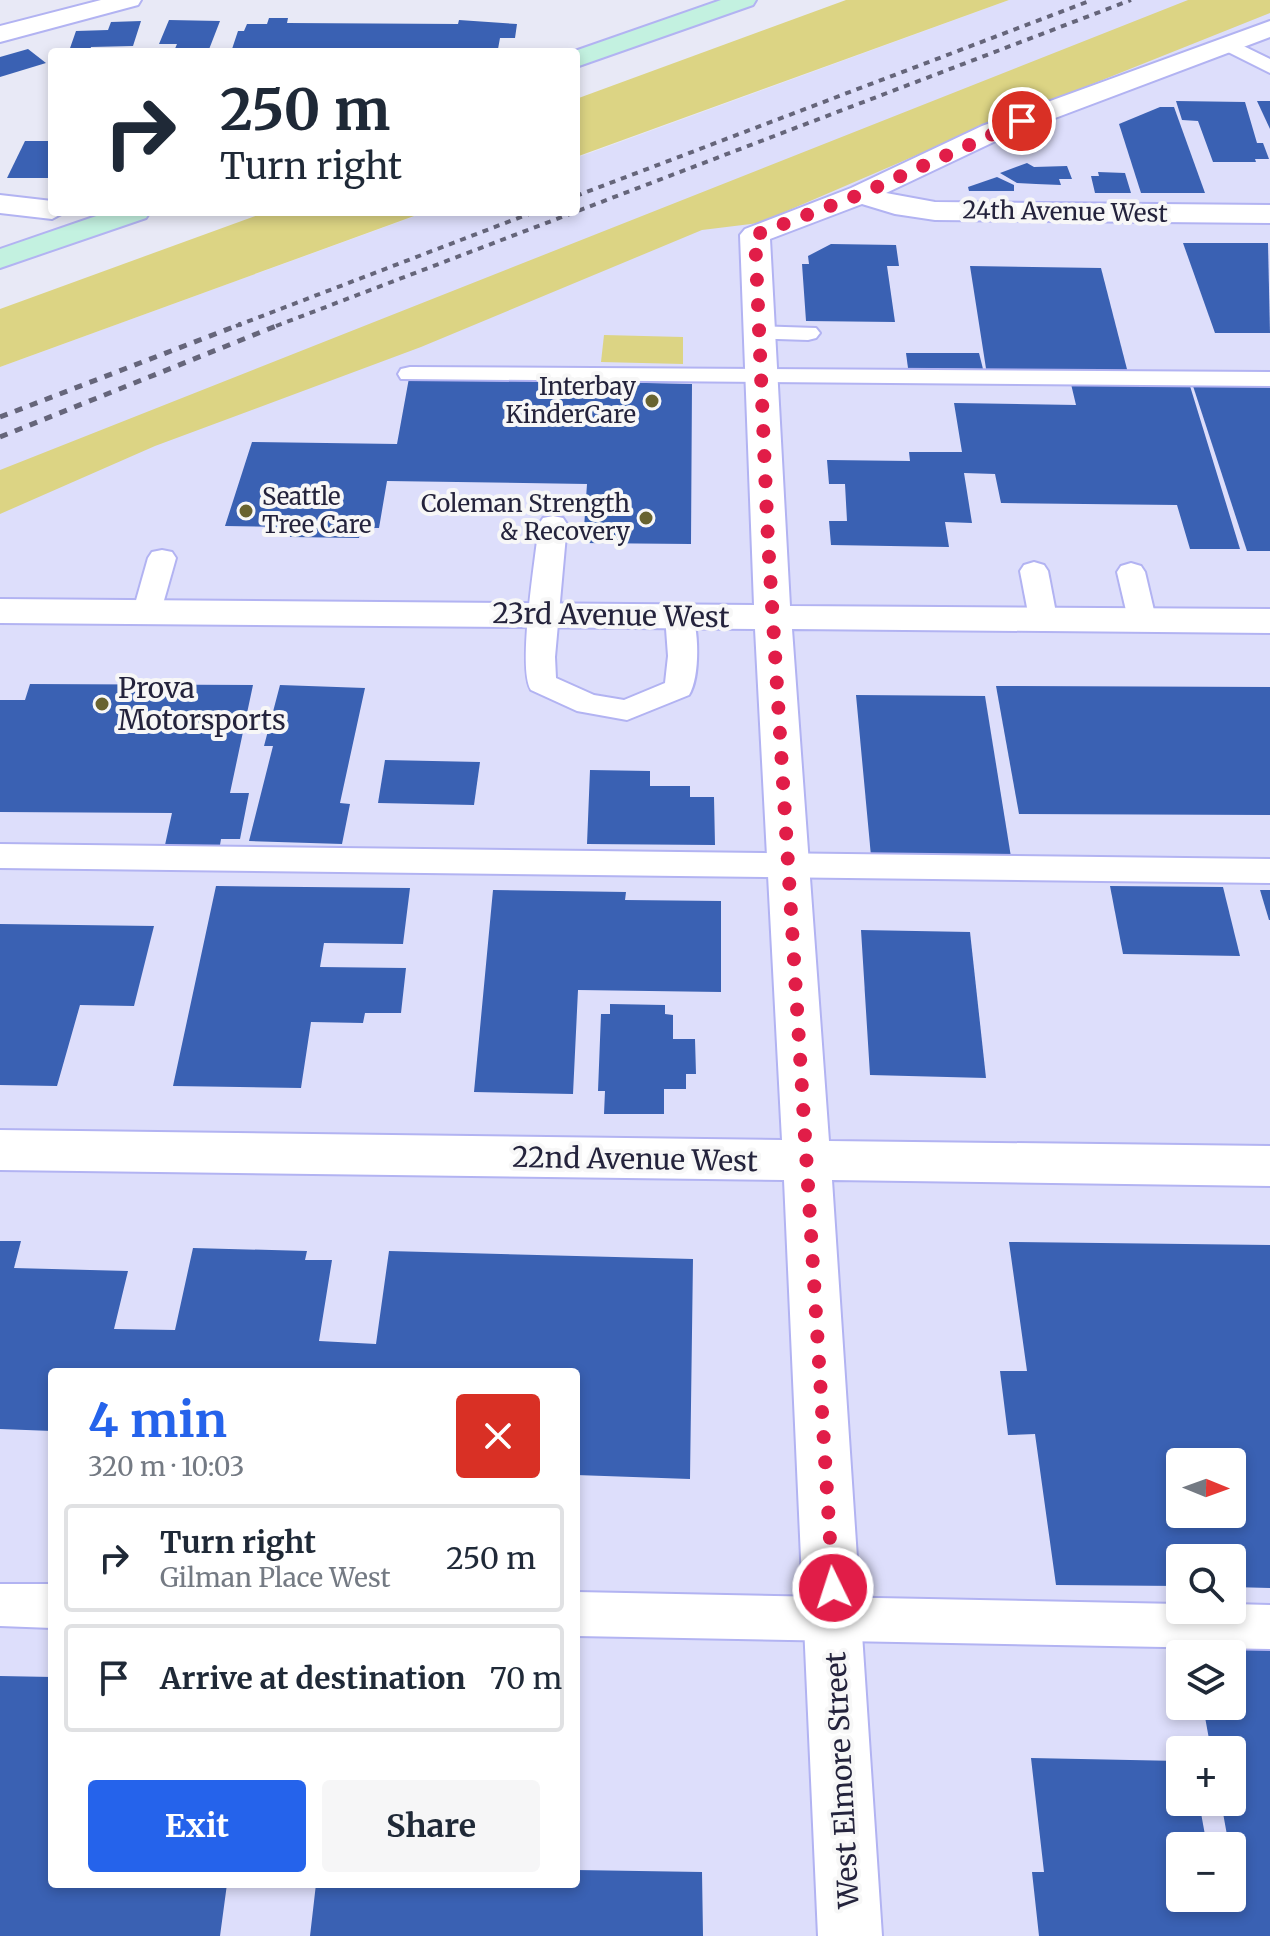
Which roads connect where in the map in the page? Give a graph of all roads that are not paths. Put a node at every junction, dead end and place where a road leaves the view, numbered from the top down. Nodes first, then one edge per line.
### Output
1 (129, 0) edge
2 (744, 0) edge
3 (1270, 28) edge
4 (0, 34) edge
5 (1227, 44) junction
6 (580, 58) edge
7 (1270, 67) edge
8 (861, 194) junction
9 (0, 204) edge
10 (48, 210) edge
11 (1270, 214) edge
12 (73, 216) edge
13 (125, 216) edge
14 (88, 229) junction
15 (0, 259) edge
16 (808, 333) dead end
17 (758, 354) junction
18 (410, 374) dead end
19 (1270, 379) edge
20 (553, 524) dead end
21 (162, 558) dead end
22 (1034, 571) dead end
23 (1131, 572) dead end
24 (0, 611) edge
25 (147, 611) junction
26 (545, 614) junction
27 (679, 615) junction
28 (772, 616) junction
29 (1043, 618) junction
30 (1142, 619) junction
31 (1270, 621) edge
32 (0, 856) edge
33 (789, 867) junction
34 (1270, 871) edge
35 (0, 1150) edge
36 (806, 1162) junction
37 (1270, 1166) edge
38 (0, 1605) edge
39 (48, 1606) edge
40 (580, 1614) edge
41 (834, 1618) junction
42 (1270, 1627) edge
43 (850, 1936) edge

1 - 4 street
2 - 6 main road
3 - 5 street
5 - 7 lane
5 - 8 street
8 - 11 street, 24th Avenue West
8 - 17 street, West Elmore Street
9 - 10 street
12 - 14 street
13 - 14 main road
14 - 15 main road
16 - 17 lane
17 - 18 lane
17 - 19 lane
17 - 28 street, West Elmore Street
20 - 26 lane
21 - 25 lane
22 - 29 lane
23 - 30 lane
24 - 25 street, 23rd Avenue West
25 - 26 street, 23rd Avenue West
26 - 27 street, 23rd Avenue West
26 - 27 lane
27 - 28 street, 23rd Avenue West
28 - 29 street, 23rd Avenue West
28 - 33 street, West Elmore Street
29 - 30 street, 23rd Avenue West
30 - 31 street, 23rd Avenue West
32 - 33 lane
33 - 34 lane
33 - 36 street, West Elmore Street
35 - 36 street, 22nd Avenue West
36 - 37 street, 22nd Avenue West
36 - 41 street, West Elmore Street
38 - 39 lane
40 - 41 lane
41 - 42 lane
41 - 43 street, West Elmore Street

